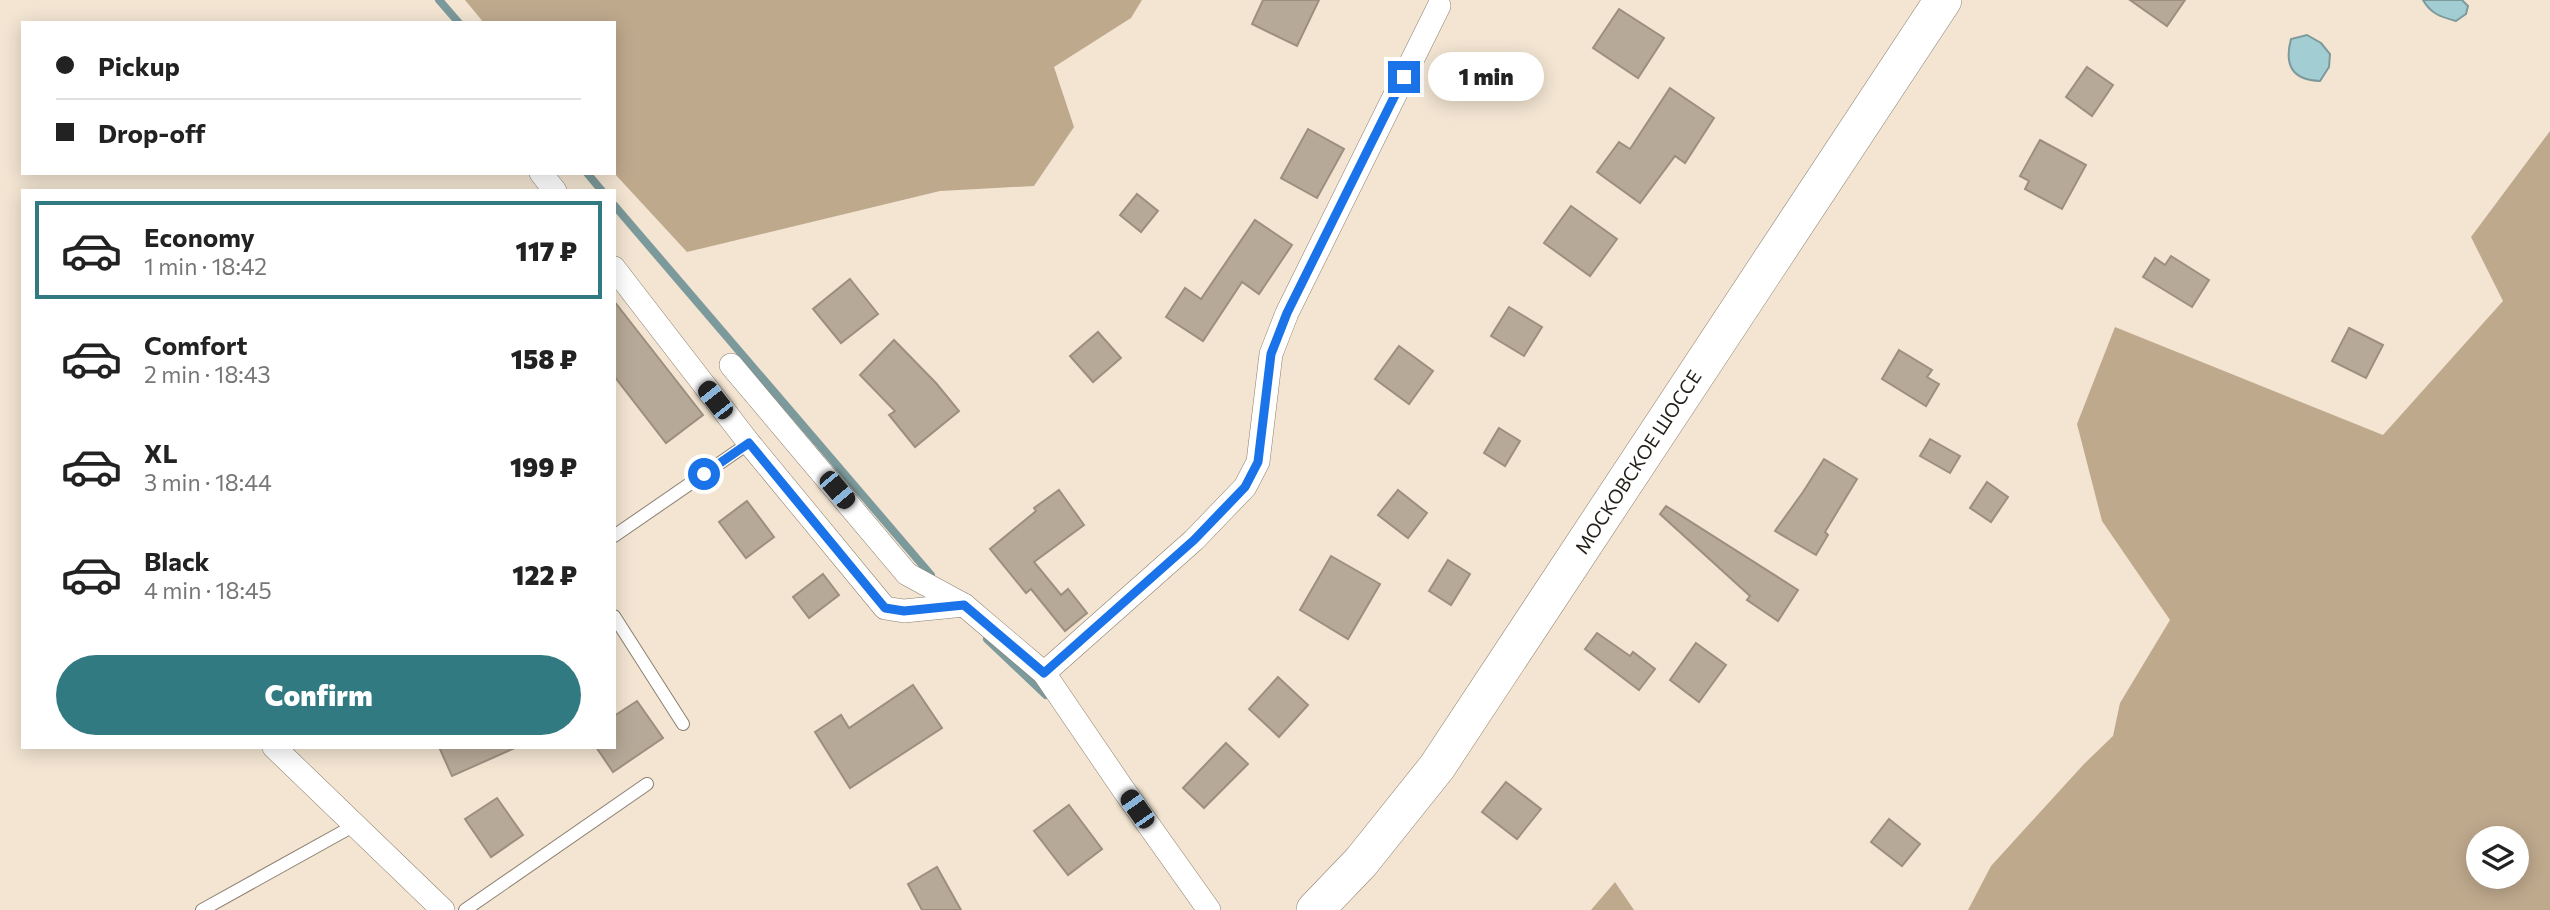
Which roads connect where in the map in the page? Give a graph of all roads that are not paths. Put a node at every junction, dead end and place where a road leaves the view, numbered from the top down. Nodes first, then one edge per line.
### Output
1 (1943, 0) edge
2 (1439, 6) dead end
3 (543, 175) edge
4 (553, 189) edge
5 (616, 271) edge
6 (731, 365) dead end
7 (749, 443) junction
8 (616, 535) edge
9 (964, 605) junction
10 (616, 619) edge
11 (1044, 673) junction
12 (684, 724) dead end
13 (276, 749) edge
14 (647, 783) dead end
15 (355, 825) junction
16 (202, 910) edge
17 (443, 910) edge
18 (465, 910) edge
19 (1209, 910) edge
20 (1315, 910) edge

1 - 20 main road, МОСКОВСКОЕ ШОССЕ
2 - 11 street
3 - 4 street
5 - 7 street
6 - 9 street
7 - 8 lane
7 - 9 street
9 - 11 street
10 - 12 lane
11 - 19 street
13 - 15 street
14 - 18 lane
15 - 16 lane
15 - 17 street

